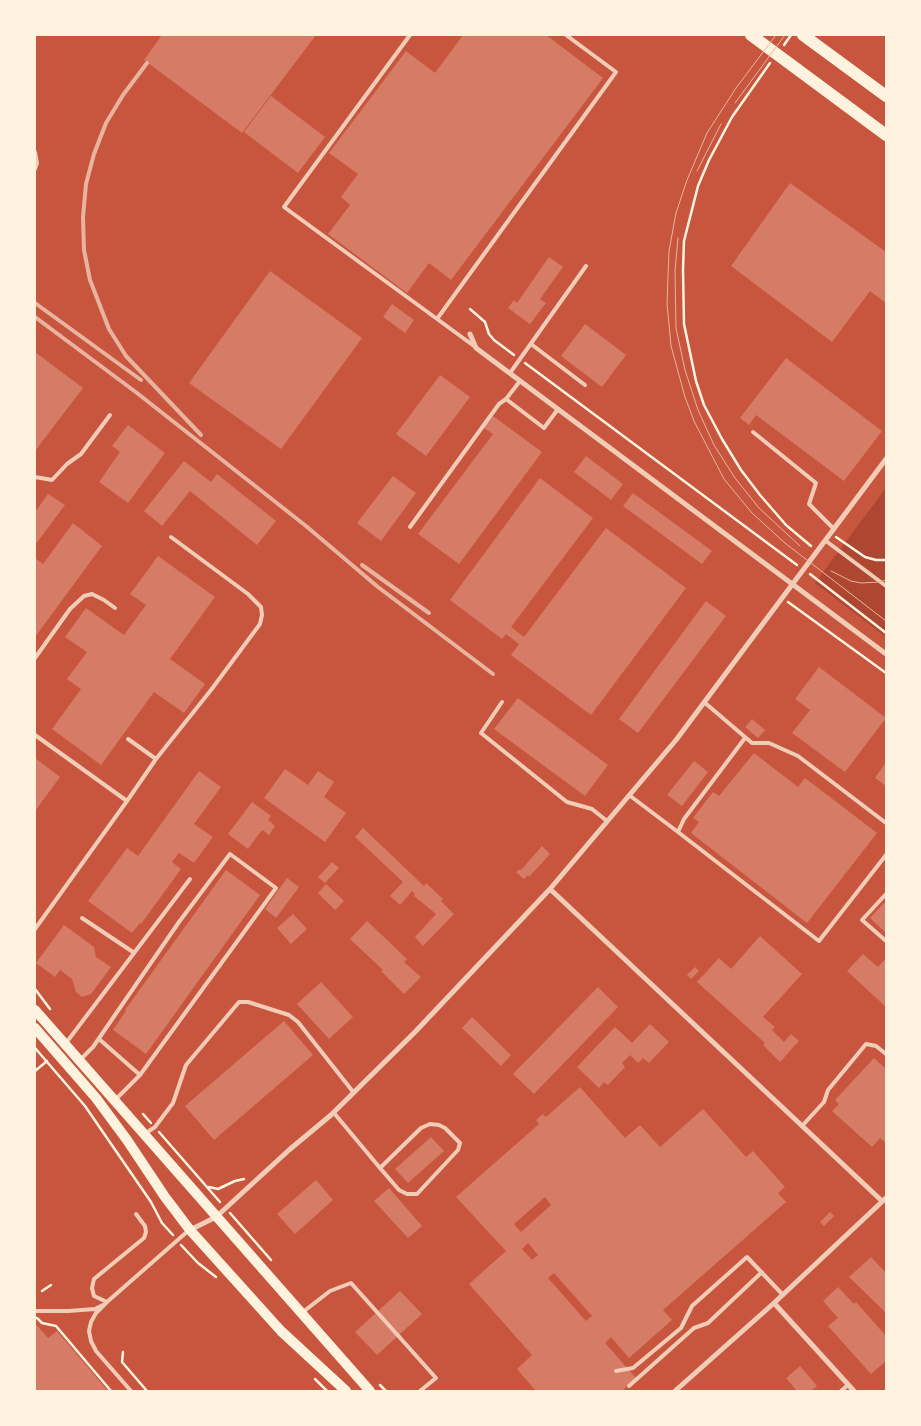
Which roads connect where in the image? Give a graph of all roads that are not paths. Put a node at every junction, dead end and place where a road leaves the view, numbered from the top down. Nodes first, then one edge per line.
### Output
1 (410, 35) edge
2 (566, 35) edge
3 (751, 35) edge
4 (803, 35) edge
5 (886, 96) edge
6 (886, 135) edge
7 (35, 152) edge
8 (35, 169) edge
9 (586, 266) dead end
10 (437, 319) junction
11 (470, 334) dead end
12 (531, 344) junction
13 (476, 348) junction
14 (510, 373) junction
15 (520, 380) junction
16 (585, 385) dead end
17 (506, 399) junction
18 (558, 409) junction
19 (110, 415) dead end
20 (753, 432) dead end
21 (886, 459) edge
22 (35, 477) edge
23 (410, 527) dead end
24 (833, 531) junction
25 (171, 537) dead end
26 (826, 541) junction
27 (792, 585) junction
28 (886, 586) edge
29 (115, 608) dead end
30 (886, 654) edge
31 (35, 658) edge
32 (502, 702) dead end
33 (704, 702) junction
34 (35, 735) edge
35 (128, 738) dead end
36 (746, 738) junction
37 (156, 759) junction
38 (629, 795) junction
39 (127, 801) junction
40 (608, 821) junction
41 (886, 823) edge
42 (678, 832) junction
43 (886, 854) edge
44 (190, 879) dead end
45 (550, 889) junction
46 (886, 894) edge
47 (82, 918) dead end
48 (35, 929) edge
49 (886, 940) edge
50 (133, 952) junction
51 (35, 1010) edge
52 (35, 1028) edge
53 (99, 1039) junction
54 (65, 1045) junction
55 (886, 1054) edge
56 (79, 1060) junction
57 (140, 1075) junction
58 (354, 1093) junction
59 (115, 1101) junction
60 (334, 1113) junction
61 (802, 1126) junction
62 (144, 1135) junction
63 (380, 1168) junction
64 (884, 1199) edge
65 (136, 1214) dead end
66 (216, 1217) junction
67 (190, 1230) junction
68 (762, 1272) junction
69 (783, 1295) junction
70 (107, 1302) junction
71 (774, 1303) junction
72 (35, 1311) edge
73 (301, 1314) junction
74 (616, 1371) dead end
75 (848, 1384) junction
76 (629, 1386) dead end
77 (131, 1391) edge
78 (346, 1391) edge
79 (370, 1391) edge
80 (420, 1391) edge
81 (674, 1391) edge
82 (841, 1391) edge
83 (854, 1391) edge

1 - 10 lane
2 - 10 lane
3 - 6 highway
4 - 5 highway
7 - 8 lane
9 - 12 lane
10 - 13 lane
11 - 13 street
12 - 14 lane
12 - 16 lane
13 - 14 street
14 - 15 street
15 - 17 lane
15 - 18 street
17 - 18 lane
17 - 23 lane
18 - 27 street
19 - 22 lane
20 - 24 lane
21 - 24 street
24 - 26 street
25 - 37 lane
26 - 27 street
26 - 28 lane
27 - 30 street
27 - 33 street
29 - 31 lane
32 - 40 lane
33 - 36 lane
33 - 38 street
34 - 39 lane
35 - 37 lane
36 - 41 lane
36 - 42 lane
37 - 39 lane
38 - 40 street
38 - 42 lane
39 - 48 lane
40 - 45 street
42 - 43 lane
44 - 50 lane
45 - 58 street
45 - 61 street
46 - 49 lane
47 - 50 lane
50 - 54 lane
51 - 54 main road
52 - 67 main road
53 - 56 lane
53 - 57 lane
53 - 57 lane
54 - 56 main road
55 - 61 lane
56 - 59 main road
57 - 59 lane
58 - 60 street
58 - 62 lane
59 - 62 main road
60 - 63 lane
60 - 66 street
61 - 64 street
62 - 66 main road
63 - 63 lane
64 - 69 street
65 - 70 lane
66 - 67 street
66 - 73 main road
67 - 70 lane
67 - 78 main road
68 - 69 lane
68 - 74 lane
68 - 76 lane
69 - 71 street
70 - 72 lane
70 - 77 lane
71 - 75 street
71 - 81 street
73 - 79 main road
73 - 80 lane
75 - 82 lane
75 - 83 street

